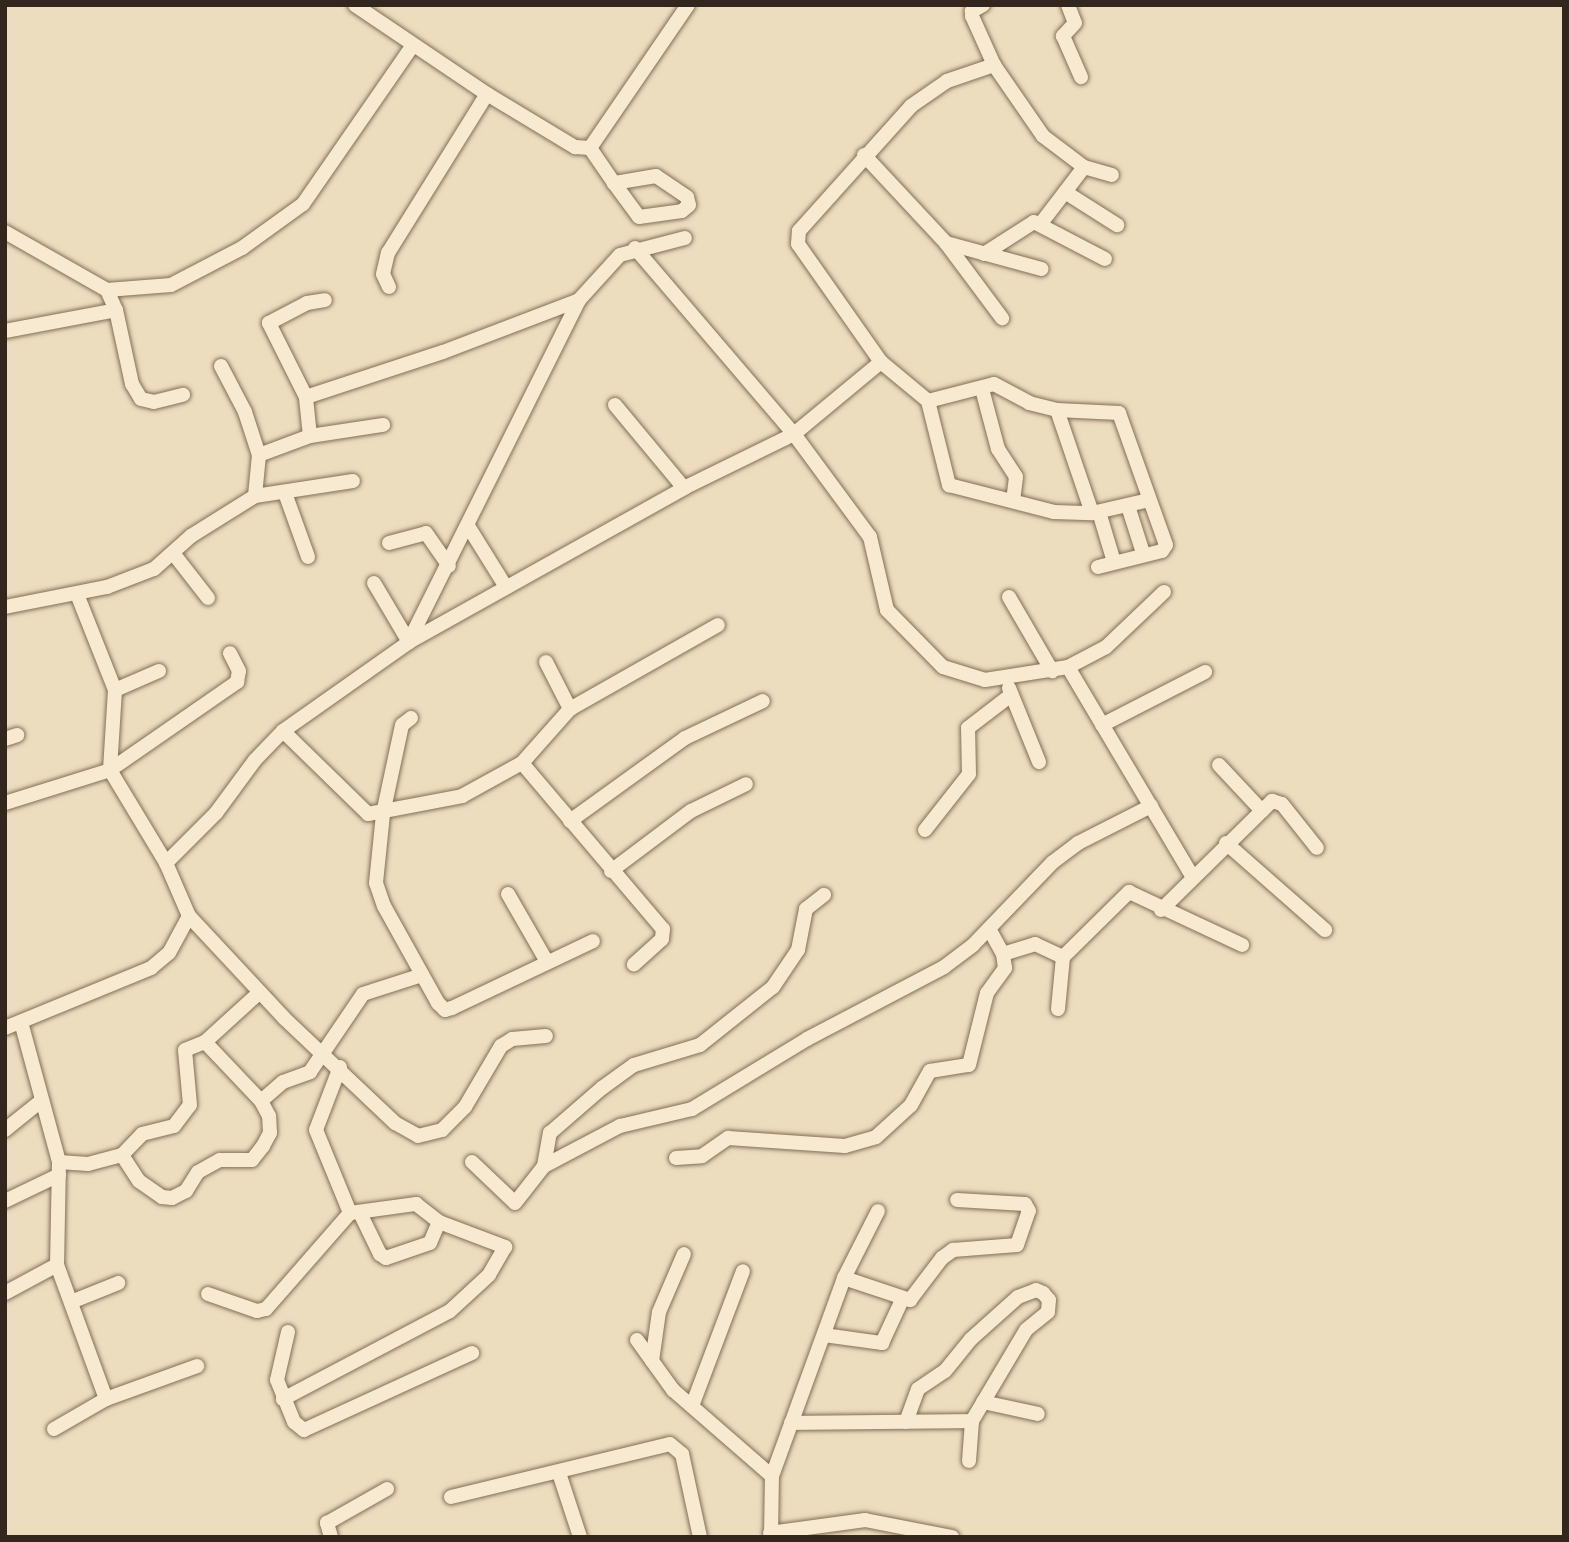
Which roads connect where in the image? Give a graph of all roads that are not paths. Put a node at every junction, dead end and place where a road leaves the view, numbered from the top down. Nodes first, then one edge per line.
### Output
1 (355, 5) edge
2 (688, 5) edge
3 (982, 5) edge
4 (1069, 5) edge
5 (413, 45) junction
6 (994, 65) junction
7 (1081, 77) dead end
8 (486, 94) junction
9 (590, 148) junction
10 (864, 155) junction
11 (1084, 167) junction
12 (1112, 175) dead end
13 (614, 183) junction
14 (1065, 192) junction
15 (1041, 222) junction
16 (1117, 225) dead end
17 (5, 232) edge
18 (685, 237) dead end
19 (946, 243) junction
20 (635, 248) junction
21 (984, 254) junction
22 (1105, 260) dead end
23 (1042, 270) dead end
24 (389, 287) dead end
25 (107, 290) junction
26 (326, 300) dead end
27 (579, 300) junction
28 (116, 310) junction
29 (1002, 318) dead end
30 (5, 331) edge
31 (881, 362) junction
32 (221, 366) dead end
33 (982, 389) junction
34 (183, 395) dead end
35 (306, 397) junction
36 (928, 401) junction
37 (615, 405) dead end
38 (1057, 410) junction
39 (383, 425) dead end
40 (794, 434) junction
41 (310, 436) junction
42 (259, 455) junction
43 (353, 481) dead end
44 (684, 488) junction
45 (285, 493) junction
46 (255, 496) junction
47 (1149, 500) junction
48 (1013, 502) junction
49 (1128, 506) junction
50 (1096, 513) junction
51 (468, 526) junction
52 (389, 543) dead end
53 (173, 553) junction
54 (1143, 553) junction
55 (308, 557) dead end
56 (1114, 562) junction
57 (449, 566) junction
58 (1098, 567) dead end
59 (374, 583) dead end
60 (506, 587) junction
61 (1164, 592) dead end
62 (77, 594) junction
63 (1009, 597) dead end
64 (208, 598) dead end
65 (5, 607) edge
66 (718, 625) dead end
67 (409, 642) junction
68 (230, 653) dead end
69 (546, 662) dead end
70 (1068, 667) junction
71 (159, 671) dead end
72 (1052, 671) junction
73 (1205, 672) dead end
74 (1007, 676) junction
75 (115, 690) junction
76 (1011, 695) junction
77 (763, 701) dead end
78 (570, 709) junction
79 (411, 718) dead end
80 (1102, 725) junction
81 (283, 732) junction
82 (522, 762) junction
83 (1039, 762) dead end
84 (1219, 765) dead end
85 (110, 770) junction
86 (746, 784) dead end
87 (5, 803) edge
88 (1151, 806) junction
89 (1262, 811) junction
90 (383, 814) junction
91 (570, 821) junction
92 (925, 831) dead end
93 (1226, 842) junction
94 (1317, 848) dead end
95 (166, 863) junction
96 (611, 871) junction
97 (1192, 876) junction
98 (508, 894) dead end
99 (824, 895) dead end
100 (1161, 909) junction
101 (189, 916) junction
102 (989, 929) junction
103 (1325, 930) dead end
104 (593, 941) dead end
105 (1242, 945) dead end
106 (1003, 954) junction
107 (1063, 957) junction
108 (546, 960) junction
109 (634, 964) dead end
110 (422, 975) junction
111 (260, 992) junction
112 (1058, 1009) dead end
113 (21, 1022) junction
114 (5, 1028) edge
115 (546, 1036) dead end
116 (205, 1042) junction
117 (325, 1055) junction
118 (340, 1067) junction
119 (41, 1101) junction
120 (261, 1101) junction
121 (5, 1130) edge
122 (122, 1155) junction
123 (676, 1158) dead end
124 (472, 1162) dead end
125 (544, 1166) junction
126 (59, 1169) junction
127 (957, 1200) dead end
128 (5, 1201) edge
129 (878, 1211) dead end
130 (355, 1213) junction
131 (439, 1223) junction
132 (684, 1254) dead end
133 (57, 1265) junction
134 (743, 1270) dead end
135 (844, 1278) junction
136 (118, 1283) dead end
137 (5, 1293) edge
138 (208, 1294) dead end
139 (902, 1300) junction
140 (71, 1302) junction
141 (288, 1332) dead end
142 (824, 1335) junction
143 (636, 1340) dead end
144 (472, 1353) dead end
145 (652, 1361) junction
146 (197, 1366) dead end
147 (106, 1399) junction
148 (283, 1399) junction
149 (983, 1402) junction
150 (692, 1406) junction
151 (1038, 1414) dead end
152 (972, 1421) junction
153 (906, 1422) junction
154 (791, 1423) junction
155 (54, 1429) dead end
156 (969, 1461) dead end
157 (559, 1473) junction
158 (772, 1476) junction
159 (387, 1489) dead end
160 (451, 1497) dead end
161 (770, 1536) edge
162 (331, 1537) edge
163 (580, 1537) edge
164 (700, 1537) edge
165 (951, 1537) edge

1 - 5 street
2 - 9 street
3 - 6 street
4 - 7 street
5 - 8 street
5 - 25 street
6 - 10 street
6 - 11 street
8 - 9 street
8 - 24 street
9 - 13 street
10 - 19 street
10 - 31 street
11 - 12 street
11 - 14 street
13 - 13 street
14 - 15 street
14 - 16 street
15 - 21 street
15 - 22 street
17 - 25 street
18 - 20 street
19 - 21 street
19 - 29 street
20 - 27 street
20 - 40 street
21 - 23 street
25 - 28 street
26 - 35 street
27 - 35 street
27 - 51 street
28 - 30 street
28 - 34 street
31 - 36 street
31 - 40 street
32 - 42 street
33 - 36 street
33 - 38 street
33 - 48 street
35 - 41 street
36 - 48 street
37 - 44 street
38 - 47 street
38 - 50 street
39 - 41 street
40 - 44 street
40 - 74 street
41 - 42 street
42 - 46 street
43 - 45 street
44 - 60 street
45 - 46 street
45 - 55 street
46 - 53 street
47 - 49 street
47 - 54 street
48 - 50 street
49 - 50 street
49 - 54 street
50 - 56 street
51 - 57 street
51 - 60 street
52 - 57 street
53 - 62 street
53 - 64 street
54 - 56 street
56 - 58 street
57 - 67 street
59 - 67 street
60 - 67 street
61 - 70 street
62 - 65 street
62 - 75 street
63 - 72 street
66 - 78 street
67 - 81 street
68 - 85 street
69 - 78 street
70 - 72 street
70 - 80 street
71 - 75 street
72 - 74 street
73 - 80 street
74 - 76 street
75 - 85 street
76 - 83 street
76 - 92 street
77 - 91 street
78 - 82 street
79 - 90 street
80 - 88 street
81 - 90 street
81 - 95 street
82 - 90 street
82 - 91 street
84 - 89 street
85 - 87 street
85 - 95 street
86 - 96 street
88 - 97 street
88 - 102 street
89 - 93 street
89 - 94 street
90 - 110 street
91 - 96 street
93 - 97 street
93 - 103 street
95 - 101 street
96 - 109 street
97 - 100 street
98 - 108 street
99 - 125 street
100 - 105 street
100 - 107 street
101 - 111 street
101 - 113 street
102 - 106 street
102 - 125 street
104 - 108 street
106 - 107 street
106 - 123 street
107 - 112 street
108 - 110 street
110 - 117 street
111 - 116 street
111 - 117 street
113 - 114 street
113 - 119 street
115 - 118 street
116 - 120 street
116 - 122 street
117 - 118 street
117 - 120 street
118 - 130 street
119 - 121 street
119 - 126 street
120 - 122 street
122 - 126 street
124 - 125 street
126 - 128 street
126 - 133 street
127 - 139 street
129 - 135 street
130 - 131 street
130 - 131 street
130 - 138 street
131 - 148 street
132 - 145 street
133 - 137 street
133 - 140 street
134 - 150 street
135 - 139 street
135 - 142 street
136 - 140 street
139 - 142 street
140 - 147 street
141 - 148 street
142 - 154 street
143 - 145 street
144 - 148 street
145 - 150 street
146 - 147 street
147 - 155 street
149 - 151 street
149 - 152 street
149 - 153 street
150 - 158 street
152 - 153 street
152 - 156 street
153 - 154 street
154 - 158 street
157 - 160 street
157 - 163 street
157 - 164 street
158 - 161 street
159 - 162 street
161 - 165 street

